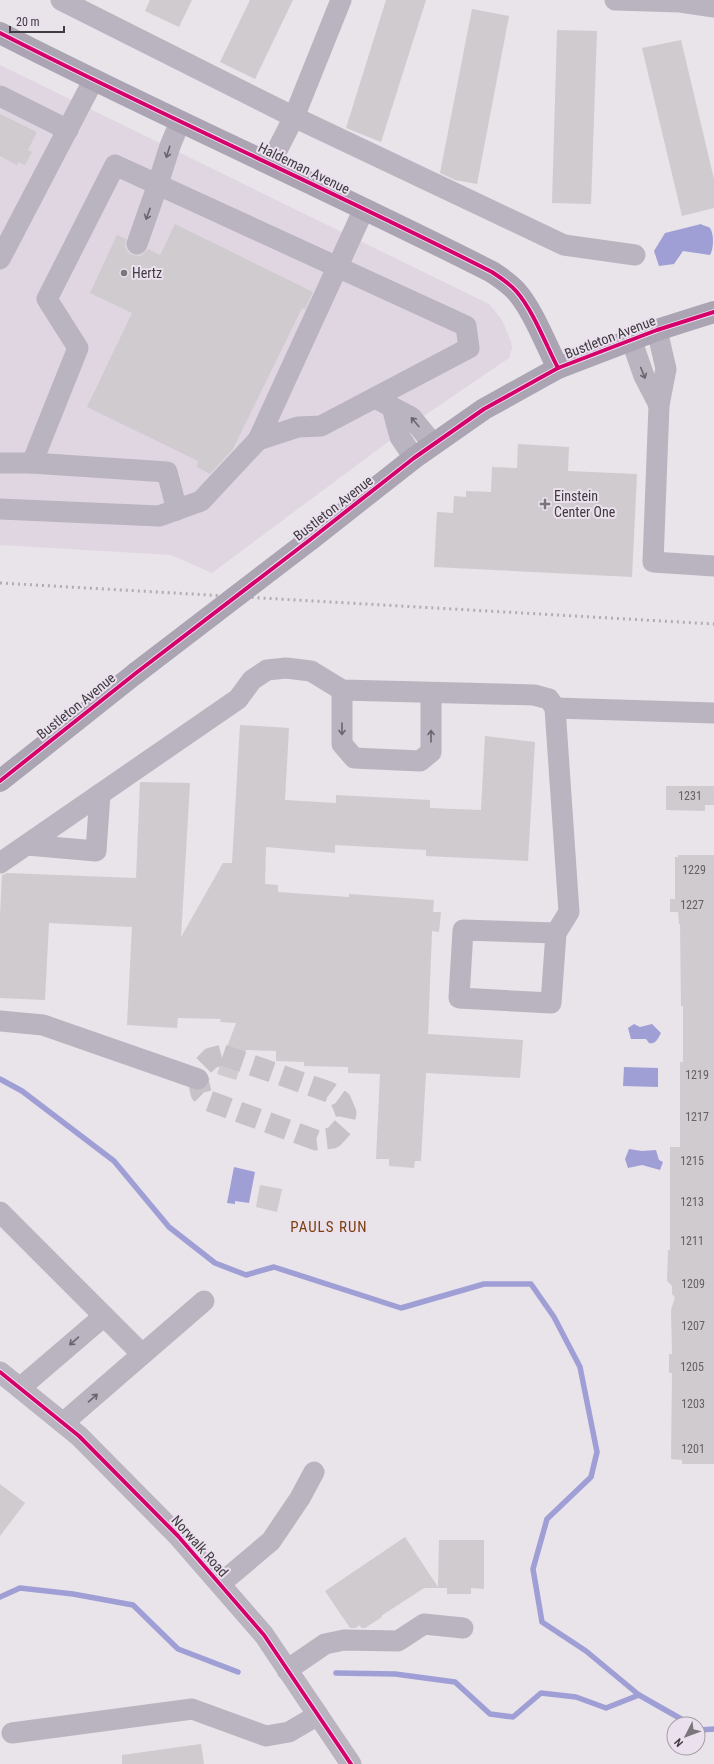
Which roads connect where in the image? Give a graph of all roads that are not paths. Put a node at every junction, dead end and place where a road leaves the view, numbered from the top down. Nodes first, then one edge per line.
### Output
1 (61, 0) edge
2 (341, 0) edge
3 (615, 0) edge
4 (714, 7) edge
5 (0, 33) edge
6 (93, 81) junction
7 (0, 96) edge
8 (294, 117) junction
9 (180, 122) junction
10 (68, 130) junction
11 (270, 164) junction
12 (158, 184) junction
13 (364, 209) junction
14 (137, 244) dead end
15 (635, 255) dead end
16 (0, 259) edge
17 (337, 266) junction
18 (714, 312) edge
19 (657, 330) junction
20 (631, 339) junction
21 (558, 368) junction
22 (384, 402) junction
23 (659, 405) junction
24 (258, 440) junction
25 (433, 444) junction
26 (414, 458) junction
27 (0, 463) edge
28 (32, 463) junction
29 (0, 509) edge
30 (177, 510) junction
31 (714, 566) edge
32 (342, 690) junction
33 (431, 692) junction
34 (555, 708) junction
35 (714, 713) edge
36 (0, 781) edge
37 (100, 794) junction
38 (27, 845) junction
39 (0, 863) edge
40 (556, 933) junction
41 (0, 1021) edge
42 (198, 1079) dead end
43 (0, 1212) edge
44 (204, 1300) dead end
45 (104, 1316) junction
46 (142, 1354) junction
47 (0, 1372) edge
48 (20, 1388) junction
49 (63, 1423) junction
50 (314, 1472) dead end
51 (220, 1584) junction
52 (463, 1628) dead end
53 (287, 1670) junction
54 (318, 1715) junction
55 (12, 1733) dead end
56 (351, 1764) edge

1 - 8 street
2 - 8 street
3 - 4 street
5 - 6 main road, Haldeman Avenue
6 - 9 main road, Haldeman Avenue
6 - 10 street
7 - 10 street
8 - 11 street
8 - 15 street
9 - 11 main road, Haldeman Avenue
9 -> 12 street
10 - 16 street
11 - 13 main road, Haldeman Avenue
12 -> 14 street
12 - 17 street
12 - 28 street
13 - 17 street
13 - 21 main road, Haldeman Avenue
17 - 22 street
17 - 24 street
18 - 19 main road, Bustleton Avenue
19 - 20 main road, Bustleton Avenue
19 - 23 street
20 - 21 main road, Bustleton Avenue
20 -> 23 street
21 - 25 main road, Bustleton Avenue
22 - 24 street
25 -> 22 street
22 - 26 street
23 - 31 street
24 - 30 street
25 - 26 main road, Bustleton Avenue
26 - 36 main road, Bustleton Avenue, bridge
27 - 28 street
28 - 30 street
29 - 30 street
32 - 33 street
32 -> 33 street
32 - 37 street
33 - 34 street
34 - 35 street
34 - 40 street
37 - 38 street
37 - 38 street
38 - 39 street
40 - 40 street
41 - 42 street
43 - 45 street
44 - 46 street
45 - 46 street
45 -> 48 street
49 -> 46 street
47 - 48 street, Norwalk Road
48 - 49 street, Norwalk Road
49 - 51 street, Norwalk Road
50 - 51 street
51 - 53 street, Norwalk Road
52 - 53 street
53 - 54 street, Norwalk Road
54 - 55 street
54 - 56 street, Norwalk Road

